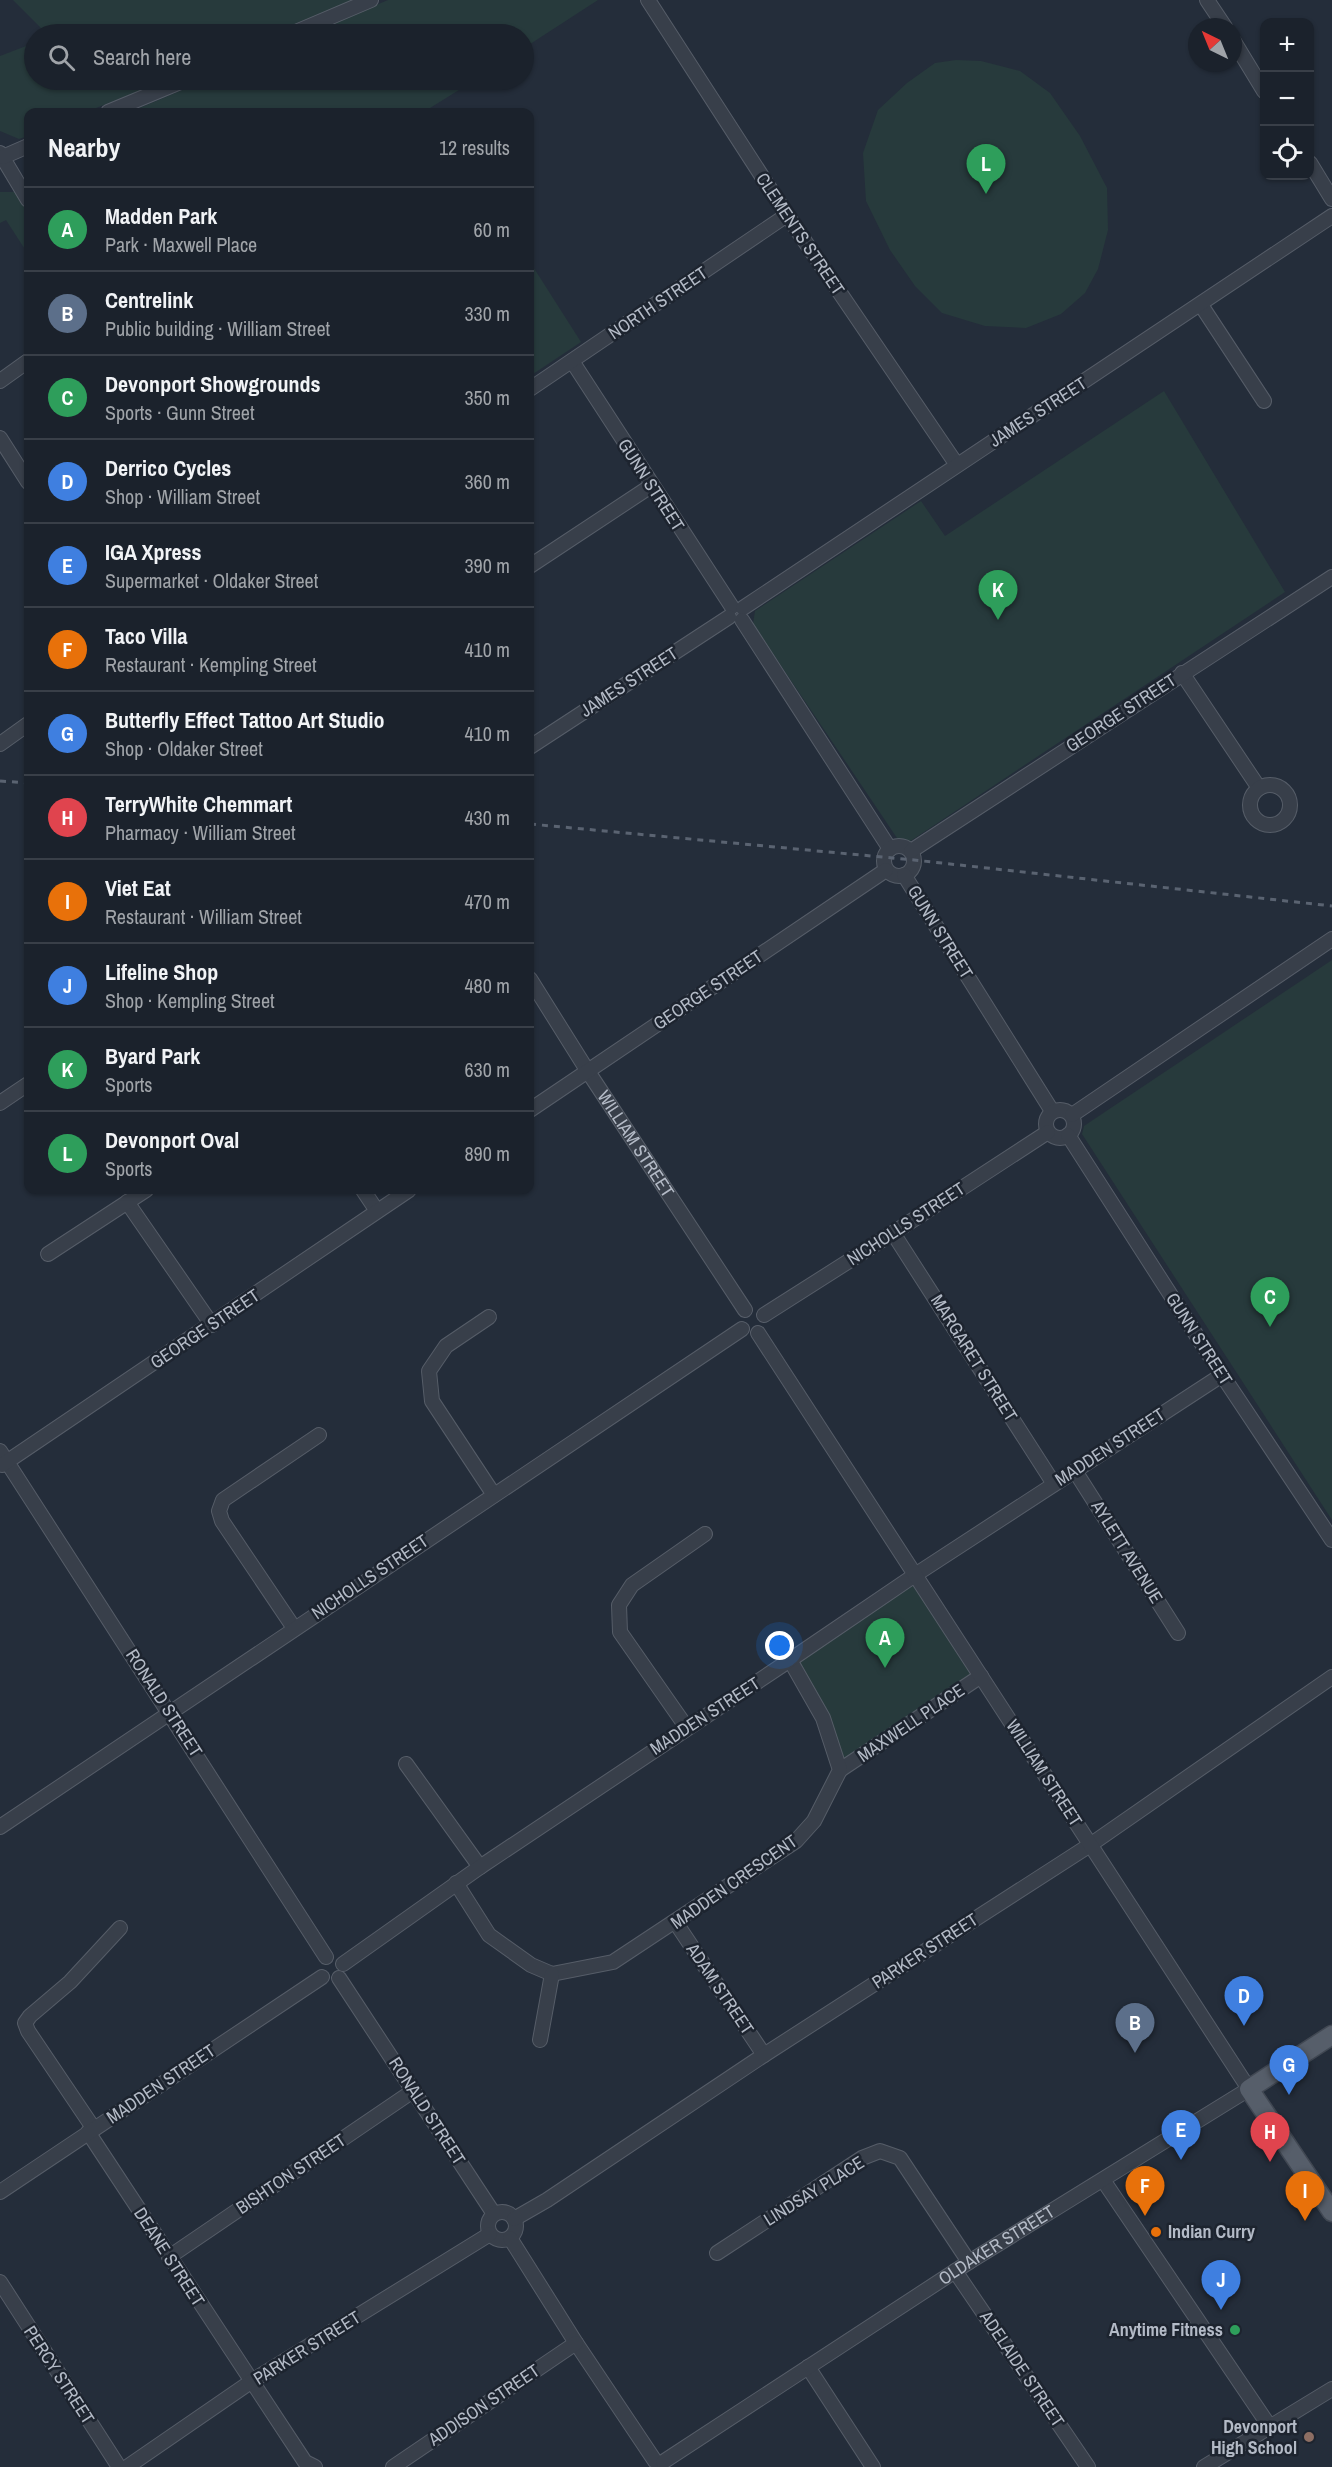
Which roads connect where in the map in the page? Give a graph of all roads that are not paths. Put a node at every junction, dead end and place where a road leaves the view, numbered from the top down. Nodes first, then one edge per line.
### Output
1 (371, 0) edge
2 (648, 0) edge
3 (1207, 0) edge
4 (1219, 18) edge
5 (315, 24) edge
6 (1242, 55) edge
7 (1260, 84) edge
8 (161, 90) edge
9 (118, 108) edge
10 (24, 147) edge
11 (1, 155) edge
12 (1314, 170) edge
13 (24, 193) edge
14 (1332, 199) edge
15 (787, 216) junction
16 (1332, 216) edge
17 (1201, 305) junction
18 (572, 362) junction
19 (24, 364) edge
20 (0, 381) edge
21 (534, 386) edge
22 (1264, 401) dead end
23 (0, 438) edge
24 (957, 465) junction
25 (24, 476) edge
26 (651, 486) junction
27 (534, 563) edge
28 (1332, 577) edge
29 (736, 613) junction
30 (1182, 673) junction
31 (24, 727) edge
32 (0, 744) edge
33 (534, 744) edge
34 (1259, 788) dead end
35 (890, 849) junction
36 (911, 851) junction
37 (886, 870) junction
38 (904, 875) junction
39 (1332, 939) edge
40 (534, 985) edge
41 (587, 1070) junction
42 (24, 1087) edge
43 (0, 1103) edge
44 (534, 1107) edge
45 (1052, 1111) junction
46 (1072, 1115) junction
47 (1048, 1132) junction
48 (1068, 1135) junction
49 (140, 1194) edge
50 (366, 1194) edge
51 (404, 1194) edge
52 (127, 1202) junction
53 (377, 1211) junction
54 (893, 1233) junction
55 (48, 1254) dead end
56 (745, 1310) junction
57 (764, 1315) junction
58 (489, 1317) dead end
59 (212, 1325) junction
60 (742, 1329) junction
61 (758, 1333) junction
62 (1222, 1375) junction
63 (319, 1435) dead end
64 (2, 1460) edge
65 (1075, 1471) junction
66 (1054, 1484) junction
67 (494, 1495) junction
68 (705, 1534) dead end
69 (1332, 1540) edge
70 (915, 1575) junction
71 (294, 1628) junction
72 (1178, 1633) dead end
73 (790, 1660) junction
74 (981, 1676) junction
75 (1332, 1677) edge
76 (170, 1714) junction
77 (687, 1728) junction
78 (405, 1764) dead end
79 (840, 1770) junction
80 (0, 1827) edge
81 (1090, 1845) junction
82 (480, 1867) junction
83 (456, 1883) junction
84 (676, 1923) junction
85 (120, 1928) dead end
86 (326, 1957) junction
87 (343, 1964) junction
88 (552, 1974) junction
89 (322, 1977) junction
90 (339, 1978) junction
91 (1332, 2036) edge
92 (540, 2040) dead end
93 (764, 2055) junction
94 (1249, 2089) junction
95 (413, 2091) junction
96 (91, 2131) junction
97 (1102, 2180) junction
98 (0, 2192) edge
99 (1332, 2212) edge
100 (494, 2214) junction
101 (514, 2219) junction
102 (490, 2234) junction
103 (510, 2238) junction
104 (717, 2253) dead end
105 (169, 2257) junction
106 (969, 2262) junction
107 (955, 2271) junction
108 (0, 2282) edge
109 (576, 2343) junction
110 (808, 2367) junction
111 (252, 2381) junction
112 (1332, 2389) edge
113 (1270, 2427) junction
114 (658, 2464) edge
115 (119, 2467) edge
116 (127, 2467) edge
117 (315, 2467) edge
118 (393, 2467) edge
119 (873, 2467) edge
120 (1088, 2467) edge
121 (1204, 2467) edge

1 - 5 street
2 - 15 street, CLEMENTS STREET
3 - 4 street
6 - 7 street
8 - 9 street
10 - 11 street
11 - 13 street
12 - 14 street
15 - 18 street, NORTH STREET
15 - 24 street, CLEMENTS STREET
16 - 17 street, JAMES STREET
17 - 22 street
17 - 24 street, JAMES STREET
18 - 21 street, NORTH STREET
18 - 26 street, GUNN STREET
19 - 20 street
23 - 25 street
24 - 29 street, JAMES STREET
26 - 27 street
26 - 29 street, GUNN STREET
28 - 30 street, GEORGE STREET
29 - 33 street, JAMES STREET
29 - 35 street, GUNN STREET
30 - 34 street
30 - 36 street, GEORGE STREET
31 - 32 street
35 - 36 street
35 - 37 street
36 - 38 street
37 - 38 street
37 - 41 street, GEORGE STREET
38 - 45 street, GUNN STREET
39 - 46 street
40 - 41 street, WILLIAM STREET
41 - 44 street, GEORGE STREET
41 - 56 street, WILLIAM STREET
42 - 43 street
45 - 46 street
45 - 47 street
46 - 48 street
47 - 48 street
47 - 54 street, NICHOLLS STREET
48 - 62 street, GUNN STREET
49 - 52 street
50 - 53 street
51 - 53 street, GEORGE STREET
52 - 55 street
52 - 59 street
53 - 59 street, GEORGE STREET
54 - 57 street, NICHOLLS STREET
54 - 66 street, MARGARET STREET
56 - 57 street
56 - 60 street
57 - 61 street
58 - 67 street
59 - 64 street, GEORGE STREET
60 - 61 street
60 - 67 street, NICHOLLS STREET
61 - 70 street, WILLIAM STREET
62 - 65 street, MADDEN STREET
62 - 69 street, GUNN STREET
63 - 71 street
64 - 76 street, RONALD STREET
65 - 66 street, MADDEN STREET
65 - 72 street, AYLETT AVENUE
66 - 70 street, MADDEN STREET
67 - 71 street, NICHOLLS STREET
68 - 77 street
70 - 73 street, MADDEN STREET
70 - 74 street, WILLIAM STREET
71 - 76 street, NICHOLLS STREET
73 - 77 street, MADDEN STREET
73 - 79 street
74 - 79 street, MAXWELL PLACE
74 - 81 street, WILLIAM STREET
75 - 81 street, PARKER STREET
76 - 80 street, NICHOLLS STREET
76 - 86 street, RONALD STREET
77 - 82 street, MADDEN STREET
78 - 82 street
79 - 84 street, MADDEN CRESCENT
81 - 93 street, PARKER STREET
81 - 94 street, WILLIAM STREET
82 - 83 street, MADDEN STREET
83 - 87 street, MADDEN STREET
83 - 88 street
84 - 88 street, MADDEN CRESCENT
84 - 93 street, ADAM STREET
85 - 96 street, DEANE STREET
86 - 87 street
86 - 89 street
87 - 90 street
88 - 92 street
89 - 90 street
89 - 96 street, MADDEN STREET
90 - 95 street, RONALD STREET
91 - 94 main road, OLDAKER STREET
93 - 101 street, PARKER STREET
94 - 97 street, OLDAKER STREET
94 - 99 main road, WILLIAM STREET
95 - 100 street, RONALD STREET
95 - 105 street, BISHTON STREET
96 - 98 street, MADDEN STREET
96 - 105 street, DEANE STREET
97 - 106 street, OLDAKER STREET
97 - 113 street
100 - 101 street
100 - 102 street
101 - 103 street
102 - 103 street
102 - 111 street, PARKER STREET
103 - 109 street
104 - 106 street, LINDSAY PLACE
105 - 111 street, DEANE STREET
106 - 107 street, OLDAKER STREET
107 - 110 street, OLDAKER STREET
107 - 120 street, ADELAIDE STREET
108 - 115 street, PERCY STREET
109 - 114 street
109 - 118 street, ADDISON STREET
110 - 114 street, OLDAKER STREET
110 - 119 street
111 - 116 street, PARKER STREET
111 - 117 street
112 - 113 street
113 - 121 street

